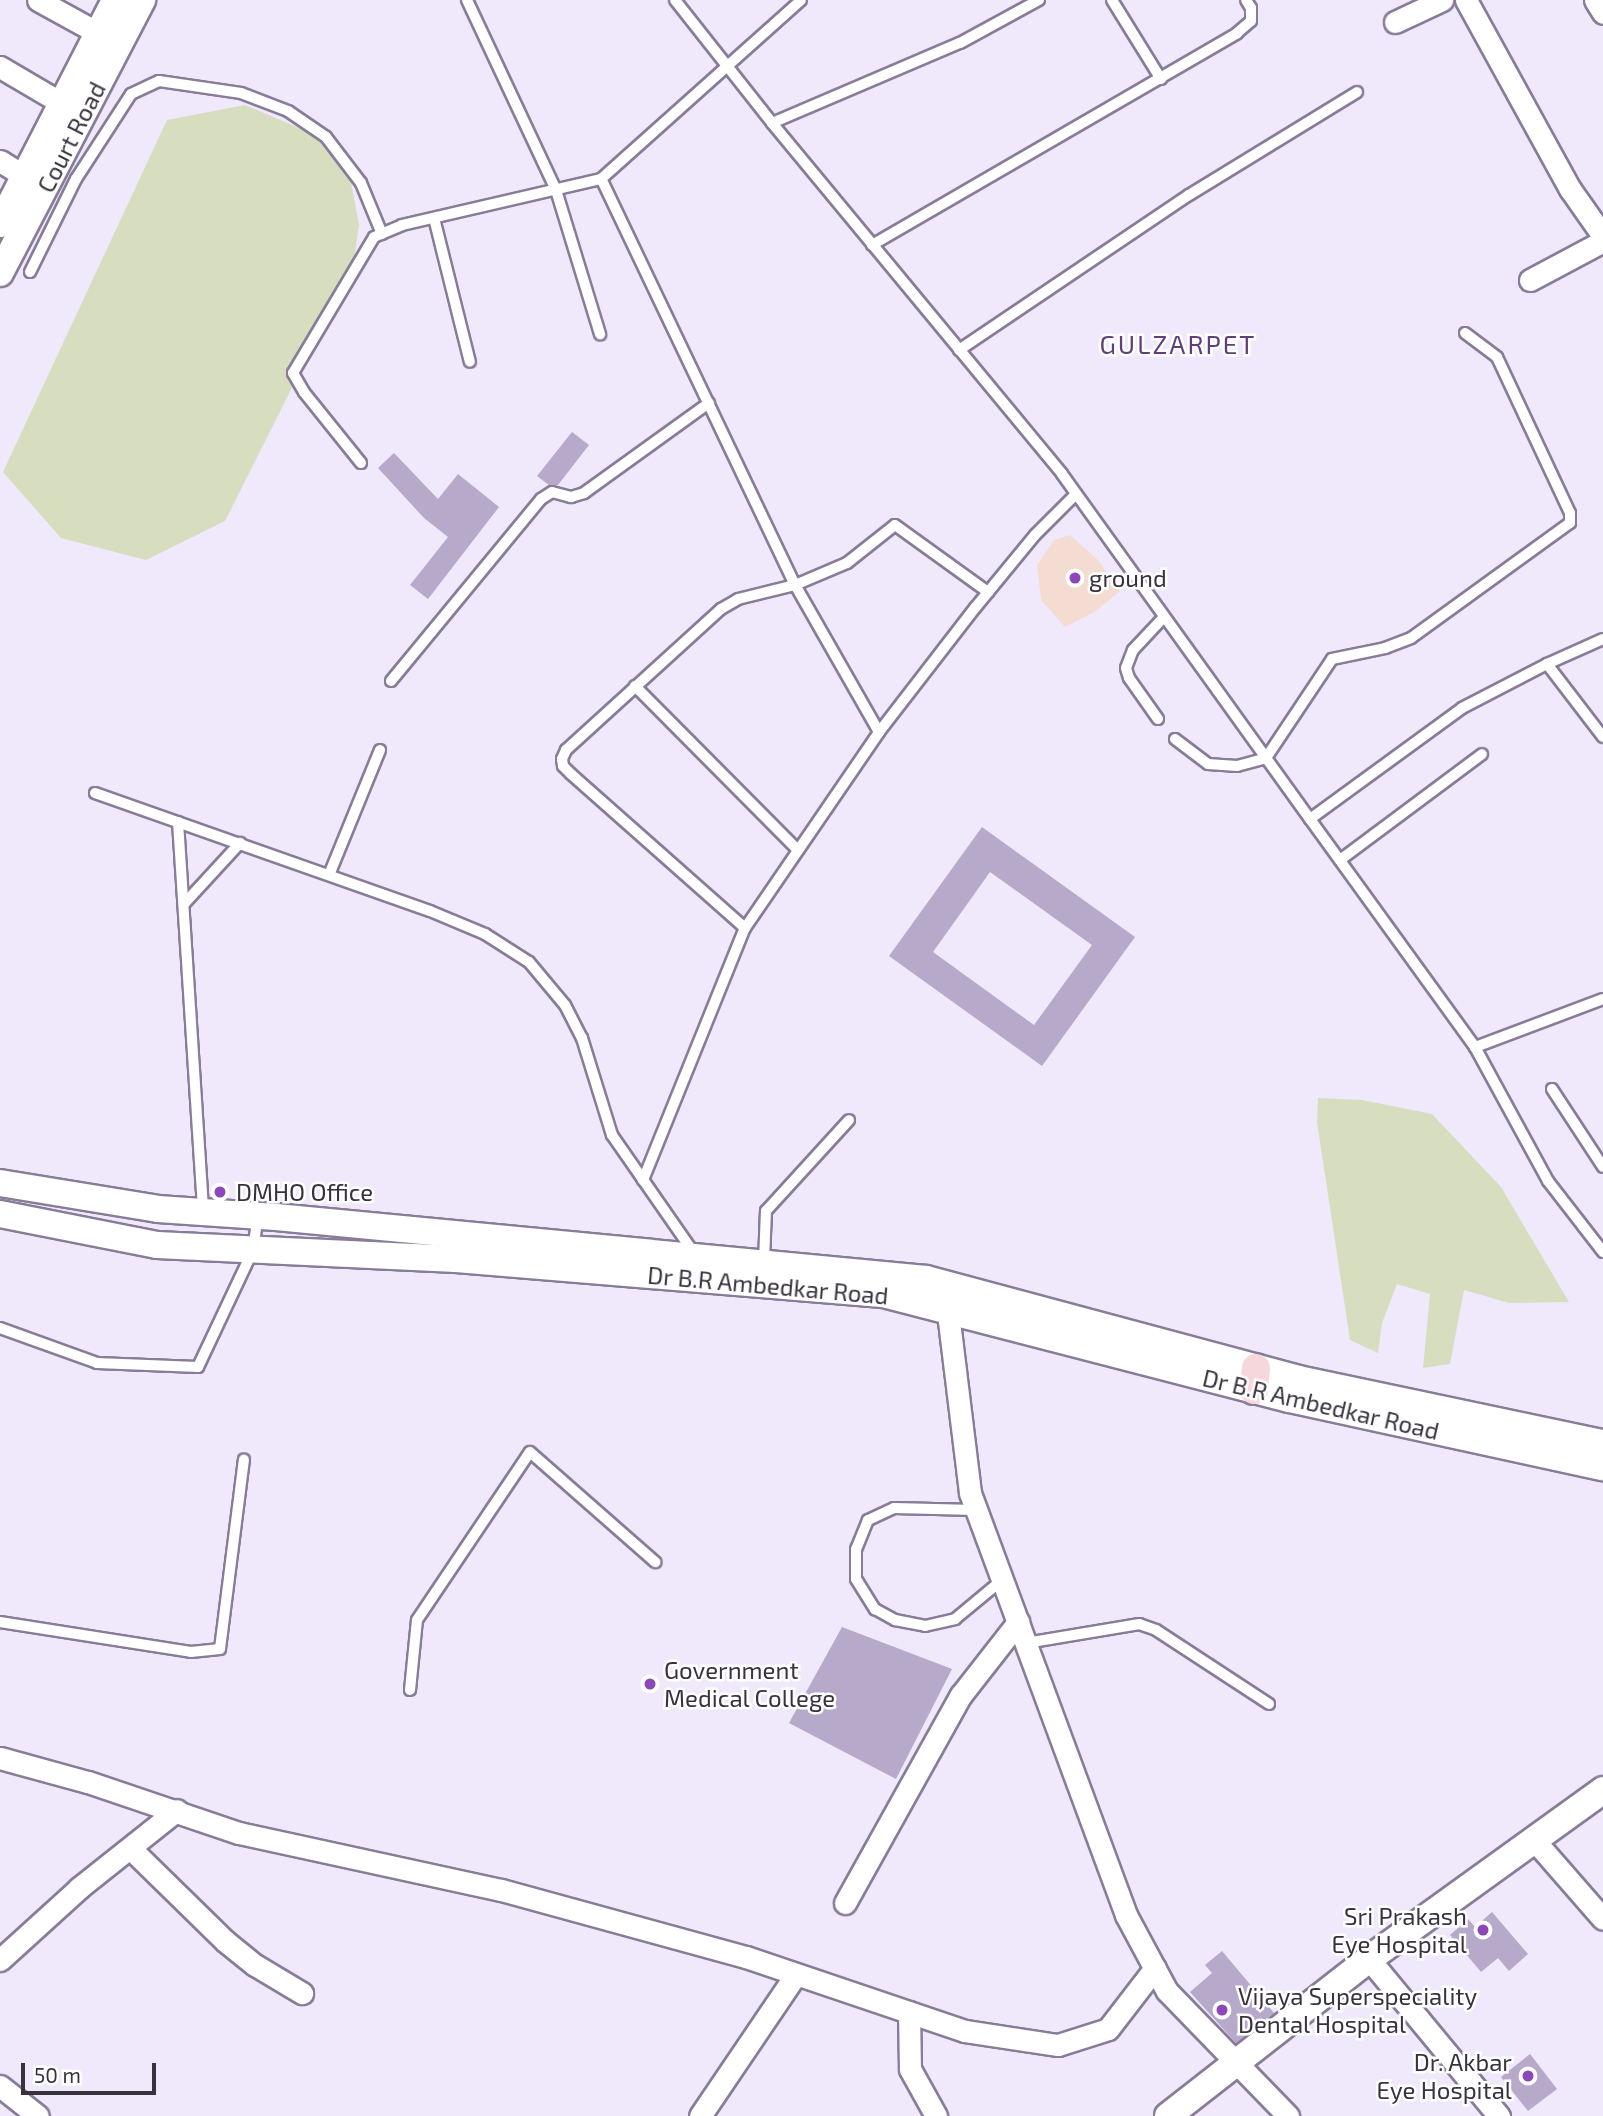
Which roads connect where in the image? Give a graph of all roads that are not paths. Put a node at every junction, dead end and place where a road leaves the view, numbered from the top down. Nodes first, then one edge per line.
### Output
1 (38, 0) edge
2 (115, 0) edge
3 (142, 0) edge
4 (467, 0) edge
5 (675, 0) edge
6 (801, 0) edge
7 (1039, 0) edge
8 (1112, 0) edge
9 (1246, 0) edge
10 (1442, 0) edge
11 (1466, 0) edge
12 (1595, 0) edge
13 (1603, 13) edge
14 (1395, 22) dead end
15 (98, 33) junction
16 (728, 66) junction
17 (0, 67) edge
18 (1161, 79) junction
19 (1357, 92) dead end
20 (63, 104) junction
21 (772, 123) junction
22 (0, 161) edge
23 (26, 177) junction
24 (601, 179) junction
25 (556, 190) junction
26 (433, 218) junction
27 (0, 224) edge
28 (382, 234) junction
29 (1603, 239) edge
30 (872, 245) junction
31 (30, 272) dead end
32 (0, 273) edge
33 (1531, 280) dead end
34 (1465, 333) dead end
35 (600, 334) dead end
36 (959, 350) junction
37 (470, 362) dead end
38 (709, 403) junction
39 (361, 463) dead end
40 (1076, 494) junction
41 (795, 585) junction
42 (988, 592) junction
43 (1164, 617) junction
44 (1603, 639) edge
45 (1547, 664) junction
46 (391, 681) dead end
47 (635, 686) junction
48 (1158, 719) dead end
49 (879, 732) junction
50 (1603, 737) edge
51 (1175, 739) dead end
52 (380, 750) dead end
53 (1482, 754) dead end
54 (1266, 758) junction
55 (95, 793) dead end
56 (1310, 819) junction
57 (178, 822) junction
58 (240, 843) junction
59 (798, 850) junction
60 (1340, 860) junction
61 (330, 875) junction
62 (184, 904) junction
63 (745, 928) junction
64 (1603, 999) edge
65 (1475, 1047) junction
66 (1552, 1089) dead end
67 (849, 1120) dead end
68 (1603, 1167) edge
69 (643, 1180) junction
70 (0, 1182) edge
71 (203, 1213) junction
72 (0, 1214) edge
73 (258, 1216) junction
74 (253, 1250) junction
75 (1603, 1252) edge
76 (764, 1262) junction
77 (697, 1267) junction
78 (946, 1297) junction
79 (0, 1328) edge
80 (1255, 1379) junction
81 (1603, 1443) edge
82 (244, 1460) dead end
83 (1603, 1467) edge
84 (976, 1510) junction
85 (655, 1562) dead end
86 (1002, 1580) junction
87 (0, 1622) edge
88 (1018, 1622) junction
89 (1026, 1643) junction
90 (410, 1690) dead end
91 (1269, 1704) dead end
92 (0, 1758) edge
93 (1603, 1790) edge
94 (177, 1810) junction
95 (1535, 1841) junction
96 (131, 1849) junction
97 (845, 1903) dead end
98 (1603, 1919) edge
99 (1369, 1959) junction
100 (0, 1960) edge
101 (1155, 1968) junction
102 (796, 1974) junction
103 (302, 1993) dead end
104 (909, 2012) junction
105 (1238, 2064) junction
106 (0, 2086) edge
107 (38, 2116) edge
108 (701, 2116) edge
109 (936, 2116) edge
110 (1168, 2116) edge
111 (1288, 2116) edge
112 (1499, 2116) edge

1 - 15 street
2 - 15 street, Court Road
3 - 32 street, Court Road
4 - 25 lane
5 - 16 lane
6 - 16 lane
7 - 21 lane
8 - 18 lane
9 - 18 lane
10 - 14 street
11 - 29 street
12 - 13 street
15 - 20 street, Court Road
16 - 21 lane
16 - 24 lane
17 - 20 street
18 - 30 lane
19 - 36 lane
20 - 23 street, Court Road
21 - 30 lane
22 - 23 street
23 - 27 street, Court Road
24 - 25 lane
24 - 38 lane
25 - 26 lane
25 - 35 lane
26 - 28 lane
26 - 37 lane
28 - 31 lane
28 - 39 lane
29 - 33 street
30 - 36 lane
34 - 54 lane
36 - 40 lane
38 - 41 lane
38 - 46 lane
40 - 42 lane
40 - 43 lane
41 - 42 lane
41 - 47 lane
41 - 49 lane
42 - 49 lane
43 - 48 lane
43 - 54 lane
44 - 45 lane
45 - 50 lane
45 - 56 lane
47 - 59 lane
47 - 63 lane
49 - 59 lane
51 - 54 lane
52 - 61 lane
53 - 60 lane
54 - 56 lane
55 - 57 lane
56 - 60 lane
57 - 58 lane
57 - 62 lane
58 - 61 lane
58 - 62 lane
59 - 63 lane
60 - 65 lane
61 - 69 lane
62 - 71 lane
63 - 69 lane
64 - 65 lane
65 - 75 lane
66 - 68 lane
67 - 76 lane
69 - 77 lane
70 - 71 street, Dr B.R Ambedkar Road
71 - 73 street, Dr B.R Ambedkar Road
72 - 74 street, Dr B.R Ambedkar Road
73 - 74 lane
73 - 77 street, Dr B.R Ambedkar Road
74 - 77 street, Dr B.R Ambedkar Road
74 - 79 lane
76 - 77 street, Dr B.R Ambedkar Road
76 - 78 street, Dr B.R Ambedkar Road
77 - 78 street, Dr B.R Ambedkar Road
78 - 80 street, Dr B.R Ambedkar Road
78 - 84 street
80 - 81 street, Dr B.R Ambedkar Road
80 - 83 street, Dr B.R Ambedkar Road
82 - 87 lane
84 - 86 street
84 - 86 lane
85 - 90 lane
86 - 88 street
88 - 89 street
88 - 97 street
89 - 91 lane
89 - 101 street
92 - 94 street
93 - 95 street
94 - 96 street
94 - 102 street
95 - 98 street
95 - 99 street
96 - 100 street
96 - 103 street
99 - 105 street
99 - 112 street
101 - 104 street
101 - 105 street
102 - 104 street
102 - 108 street
104 - 109 street
105 - 110 street
105 - 111 street
106 - 107 street

